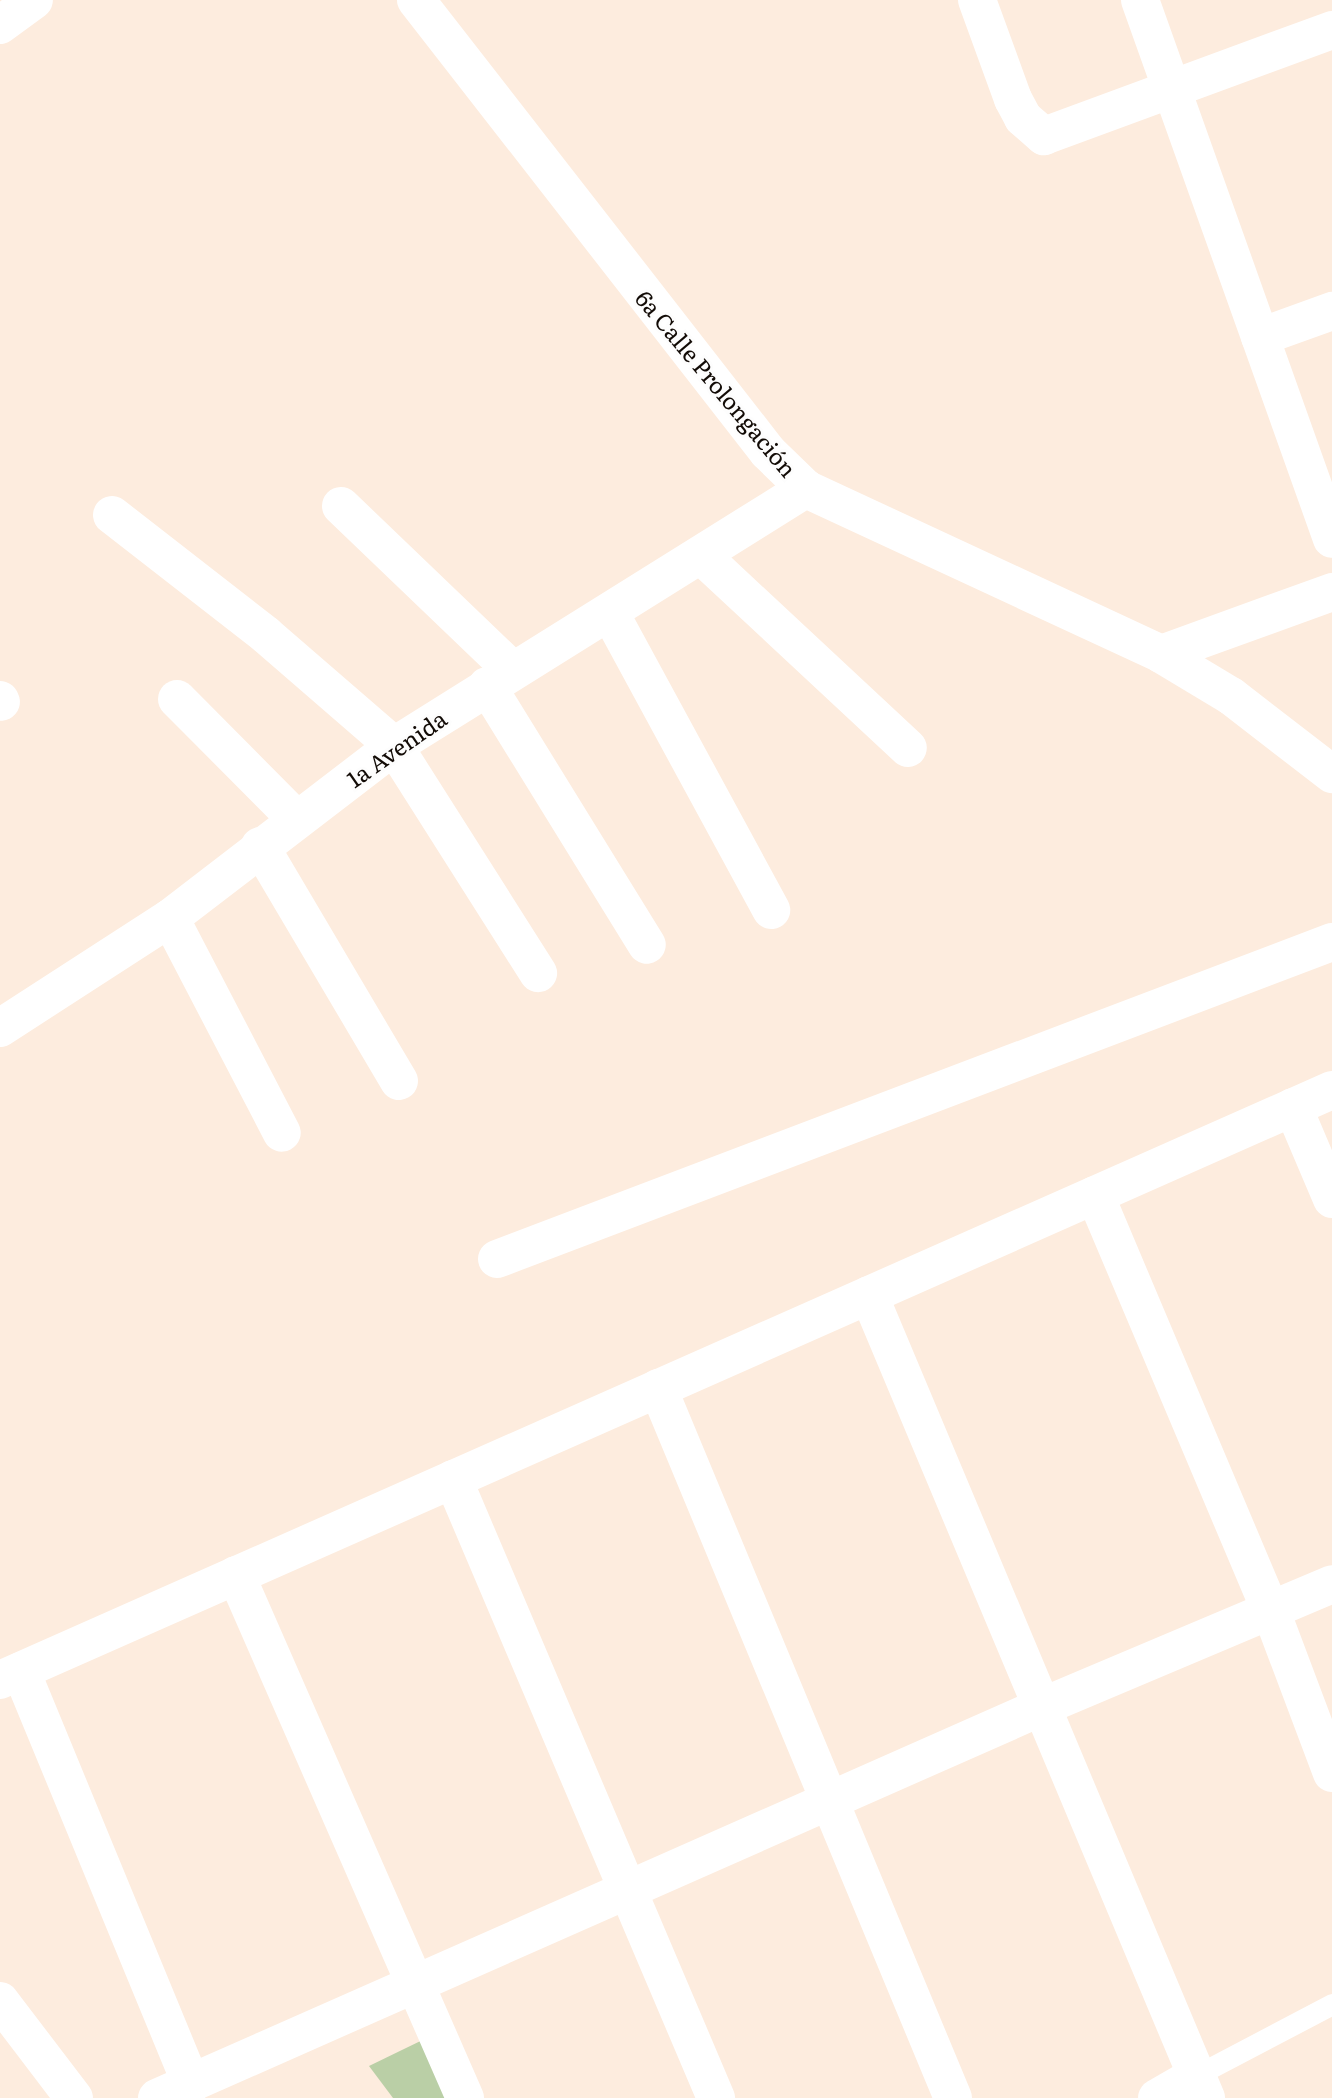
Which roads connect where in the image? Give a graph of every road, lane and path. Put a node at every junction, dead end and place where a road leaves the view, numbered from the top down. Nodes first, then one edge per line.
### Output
1 (34, 0) edge
2 (416, 0) edge
3 (977, 0) edge
4 (1140, 0) edge
5 (0, 25) edge
6 (1332, 30) edge
7 (1171, 89) junction
8 (1332, 311) edge
9 (1260, 337) junction
10 (806, 489) junction
11 (341, 506) dead end
12 (112, 515) dead end
13 (1332, 539) edge
14 (703, 557) junction
15 (1332, 592) edge
16 (610, 613) junction
17 (1161, 654) junction
18 (499, 678) junction
19 (177, 699) dead end
20 (394, 747) junction
21 (908, 748) dead end
22 (1332, 774) edge
23 (296, 819) junction
24 (260, 846) junction
25 (771, 910) dead end
26 (170, 918) junction
27 (1332, 942) edge
28 (647, 946) dead end
29 (538, 973) dead end
30 (6, 1016) edge
31 (399, 1081) dead end
32 (1332, 1090) edge
33 (1293, 1107) junction
34 (282, 1133) dead end
35 (1095, 1195) junction
36 (1332, 1199) edge
37 (497, 1259) dead end
38 (869, 1295) junction
39 (658, 1388) junction
40 (453, 1479) junction
41 (236, 1575) junction
42 (1332, 1584) edge
43 (1271, 1611) junction
44 (10, 1676) edge
45 (1039, 1708) junction
46 (1332, 1773) edge
47 (830, 1801) junction
48 (628, 1890) junction
49 (415, 1984) junction
50 (0, 2001) edge
51 (1332, 2004) edge
52 (1201, 2087) edge
53 (174, 2091) edge
54 (74, 2098) edge
55 (465, 2098) edge
56 (716, 2098) edge
57 (953, 2098) edge
58 (1157, 2098) edge

1 - 5 street
2 - 10 street, 6a Calle Prolongación
3 - 7 street
4 - 7 street
6 - 7 street
7 - 9 street
8 - 9 street
9 - 13 street
10 - 14 street, 1a Avenida
10 - 17 street, 6a Calle Prolongación
11 - 18 street
12 - 20 street
14 - 16 street, 1a Avenida
14 - 21 street
15 - 17 street
16 - 18 street, 1a Avenida
16 - 25 street
17 - 22 street, 6a Calle Prolongación
18 - 20 street, 1a Avenida
18 - 28 street
19 - 23 street
20 - 23 street, 1a Avenida
20 - 29 street
23 - 24 street, 1a Avenida
24 - 26 street, 1a Avenida
24 - 31 street
26 - 30 street, 1a Avenida
26 - 34 street
27 - 37 street
32 - 33 street
33 - 35 street
33 - 36 street
35 - 38 street
35 - 43 street
38 - 39 street
38 - 45 street
39 - 40 street
39 - 47 street
40 - 41 street
40 - 48 street
41 - 44 street
41 - 49 street
42 - 43 street
43 - 45 street
43 - 46 street
44 - 53 street
45 - 47 street
45 - 52 street
47 - 48 street
47 - 57 street
48 - 49 street
48 - 56 street
49 - 53 street
49 - 55 street
50 - 54 street
51 - 52 lane
52 - 58 street

